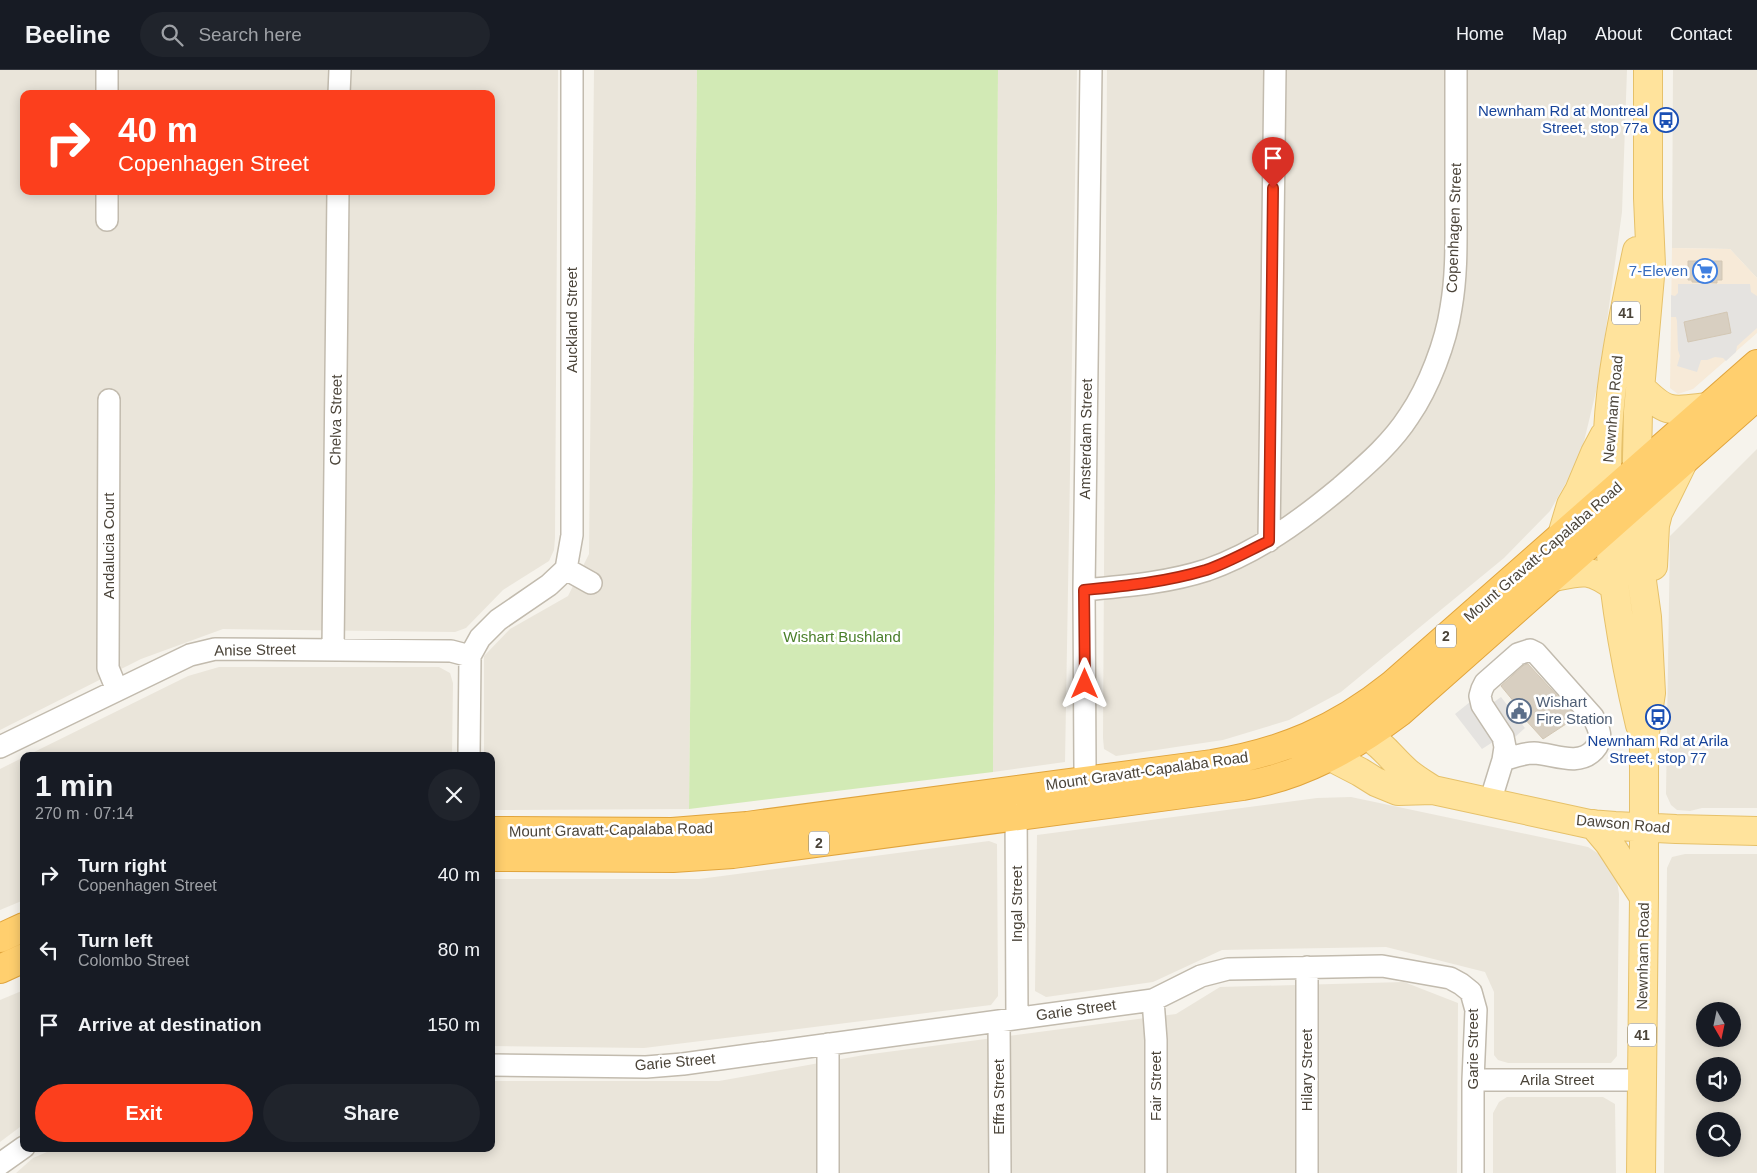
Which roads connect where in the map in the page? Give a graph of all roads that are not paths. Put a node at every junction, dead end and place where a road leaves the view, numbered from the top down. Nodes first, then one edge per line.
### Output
1 (107, 70) edge
2 (340, 70) edge
3 (572, 70) edge
4 (1091, 70) edge
5 (1275, 70) edge
6 (1456, 70) edge
7 (1648, 70) edge
8 (107, 90) edge
9 (339, 90) edge
10 (107, 195) edge
11 (338, 195) edge
12 (1648, 198) junction
13 (107, 220) dead end
14 (1757, 364) edge
15 (1641, 388) junction
16 (1757, 396) edge
17 (110, 400) dead end
18 (1708, 407) junction
19 (1608, 429) junction
20 (1684, 460) junction
21 (1636, 470) junction
22 (1608, 496) junction
23 (1636, 505) junction
24 (1609, 528) junction
25 (1562, 535) junction
26 (1269, 541) junction
27 (566, 568) junction
28 (1554, 577) junction
29 (591, 583) dead end
30 (1614, 586) junction
31 (1084, 590) junction
32 (1647, 617) junction
33 (333, 650) junction
34 (470, 656) junction
35 (117, 690) junction
36 (1325, 730) junction
37 (1369, 736) junction
38 (1644, 739) junction
39 (0, 747) edge
40 (469, 752) edge
41 (1332, 757) junction
42 (1503, 760) junction
43 (1086, 780) junction
44 (1016, 790) junction
45 (1433, 790) junction
46 (1490, 802) junction
47 (1089, 808) junction
48 (1016, 817) junction
49 (1593, 824) junction
50 (1644, 828) junction
51 (495, 831) edge
52 (1757, 831) edge
53 (495, 857) edge
54 (1644, 897) junction
55 (20, 930) edge
56 (0, 938) edge
57 (20, 960) edge
58 (1307, 967) junction
59 (0, 969) edge
60 (1152, 1000) junction
61 (1008, 1020) junction
62 (828, 1044) junction
63 (495, 1065) edge
64 (1473, 1080) junction
65 (1642, 1080) junction
66 (20, 1150) edge
67 (0, 1164) edge
68 (828, 1173) edge
69 (1000, 1173) edge
70 (1156, 1173) edge
71 (1307, 1173) edge
72 (1473, 1173) edge
73 (1641, 1173) edge

1 - 8 street
2 - 9 street
3 - 27 street, Auckland Street
4 - 31 street, Amsterdam Street
5 - 26 street
6 - 26 street, Copenhagen Street
7 - 12 main road, Newnham Road / 41
10 - 13 street
11 - 33 street, Chelva Street
12 - 15 main road, Newnham Road / 41
12 - 19 main road, Newnham Road / 41
14 - 18 highway, Mount Gravatt-Capalaba Road / 2
15 - 18 main road
15 - 21 main road, Newnham Road / 41
16 - 20 highway, Mount Gravatt-Capalaba Road / 2
17 - 35 street, Andalucia Court
18 - 21 highway, Mount Gravatt-Capalaba Road / 2
19 - 22 main road, Newnham Road / 41
19 - 25 main road
20 - 23 highway, Mount Gravatt-Capalaba Road / 2
20 - 32 main road
21 - 22 highway, Mount Gravatt-Capalaba Road / 2
21 - 23 main road, Newnham Road / 41
22 - 24 main road, Newnham Road / 41
22 - 25 highway, Mount Gravatt-Capalaba Road / 2
23 - 24 highway, Mount Gravatt-Capalaba Road / 2
23 - 32 main road, Newnham Road / 41
24 - 28 highway, Mount Gravatt-Capalaba Road / 2
24 - 30 main road, Newnham Road / 41
25 - 36 highway, Mount Gravatt-Capalaba Road / 2
26 - 31 street, Copenhagen Street
27 - 29 street
27 - 34 street
28 - 30 main road
28 - 37 highway, Mount Gravatt-Capalaba Road / 2
30 - 38 main road, Newnham Road / 41
31 - 43 street, Amsterdam Street
32 - 38 main road, Newnham Road / 41
33 - 34 street, Anise Street
33 - 35 street, Anise Street
34 - 40 street
35 - 39 street, Anise Street
36 - 37 main road
36 - 43 highway, Mount Gravatt-Capalaba Road / 2
37 - 41 highway, Mount Gravatt-Capalaba Road / 2
37 - 45 main road, Dawson Road
38 - 50 main road, Newnham Road / 41
41 - 45 main road, Dawson Road
41 - 47 highway, Mount Gravatt-Capalaba Road / 2
42 - 42 street
42 - 46 street
43 - 44 highway, Mount Gravatt-Capalaba Road / 2
43 - 47 street, Amsterdam Street
44 - 48 street, Ingal Street
44 - 51 highway, Mount Gravatt-Capalaba Road / 2
45 - 46 main road, Dawson Road
46 - 49 main road, Dawson Road
47 - 48 highway, Mount Gravatt-Capalaba Road / 2
48 - 53 highway, Mount Gravatt-Capalaba Road / 2
48 - 61 street, Ingal Street
49 - 50 main road, Dawson Road
49 - 54 main road
50 - 52 main road, Dawson Road
50 - 54 main road, Newnham Road / 41
54 - 65 main road, Newnham Road / 41
55 - 56 highway
57 - 59 highway
58 - 60 street, Garie Street
58 - 64 street, Garie Street
58 - 71 street, Hilary Street
60 - 61 street, Garie Street
60 - 70 street, Fair Street
61 - 62 street, Garie Street
61 - 69 street, Effra Street
62 - 63 street, Garie Street
62 - 68 street
64 - 65 street, Arila Street
64 - 72 street, Garie Street
65 - 73 main road, Newnham Road / 41
66 - 67 street

